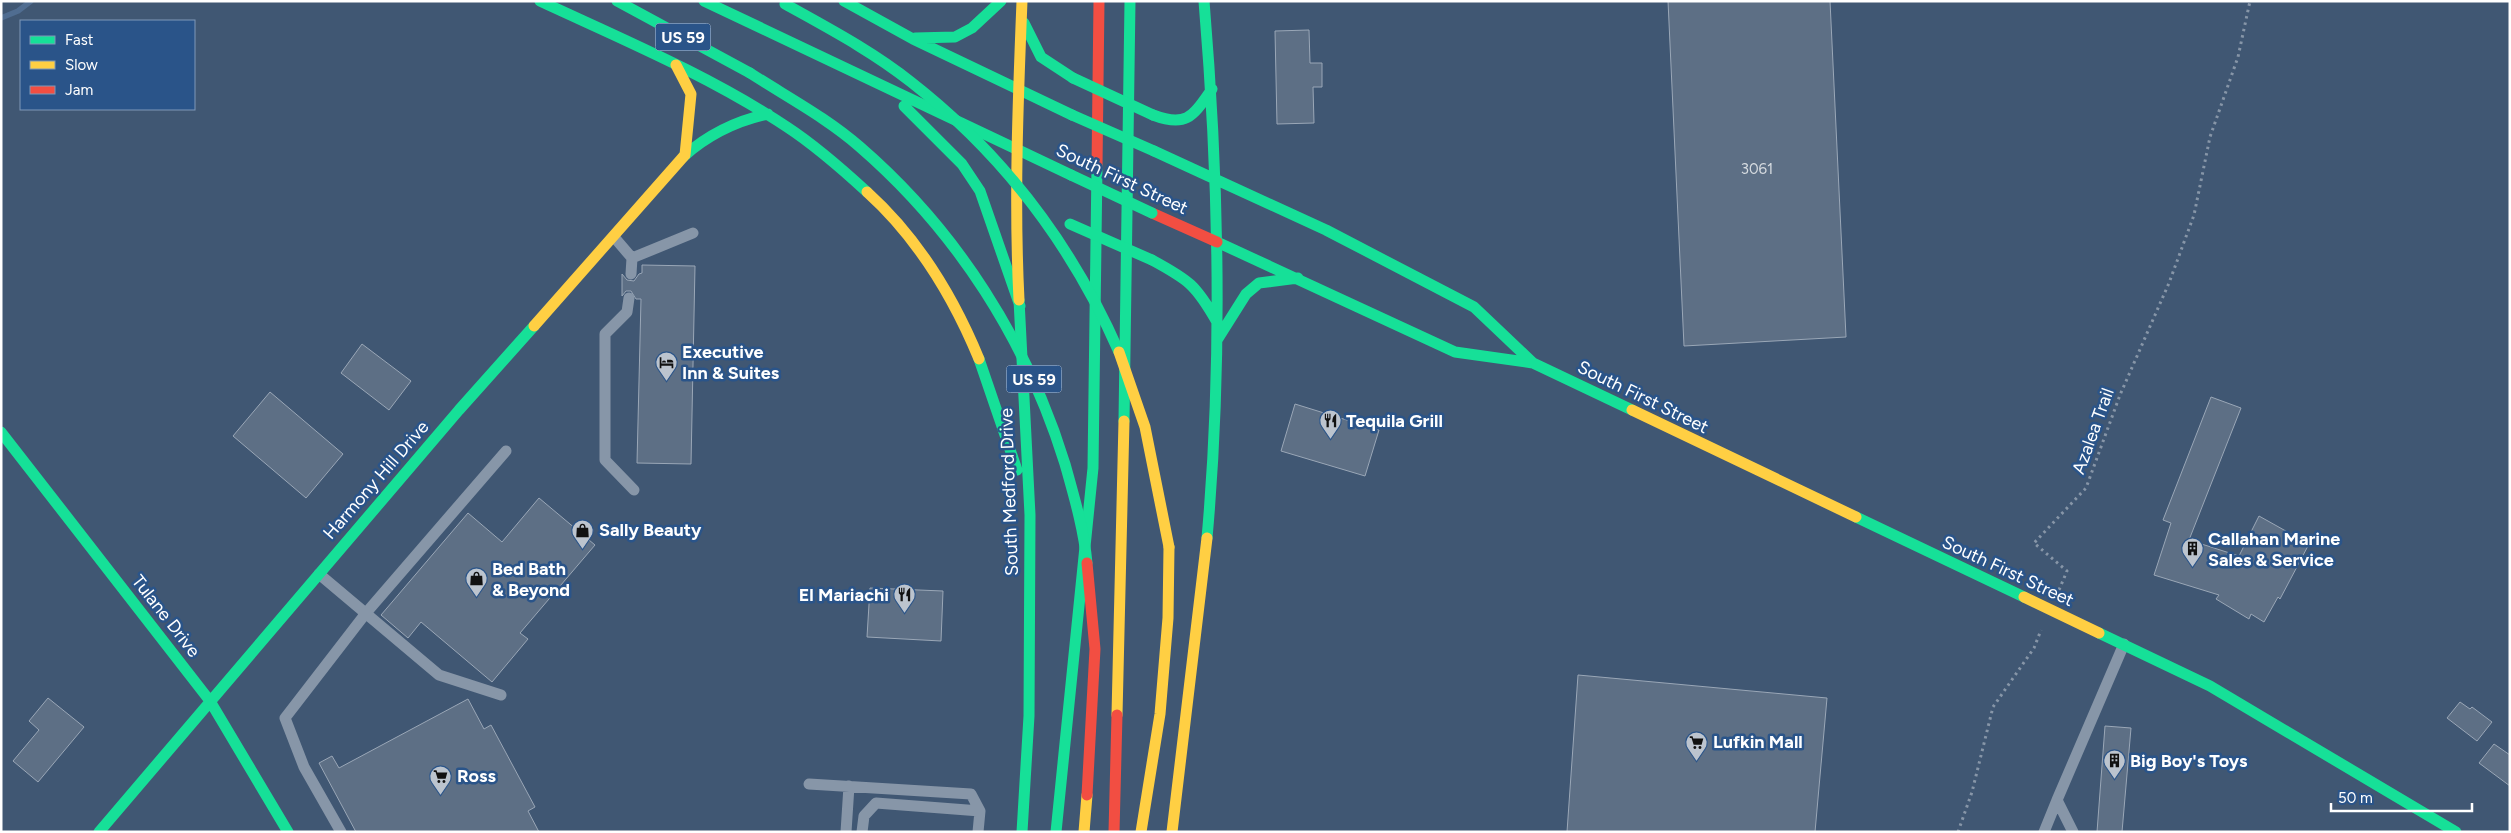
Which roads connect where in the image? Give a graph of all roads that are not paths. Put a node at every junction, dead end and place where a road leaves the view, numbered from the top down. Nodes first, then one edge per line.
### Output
1 (540, 1) edge
2 (617, 1) edge
3 (704, 1) edge
4 (844, 1) edge
5 (1001, 1) edge
6 (1022, 1) edge
7 (1099, 1) edge
8 (1130, 1) edge
9 (1204, 1) edge
10 (782, 3) edge
11 (1022, 17) junction
12 (913, 38) junction
13 (676, 65) junction
14 (880, 86) junction
15 (1212, 90) junction
16 (1018, 91) junction
17 (768, 114) junction
18 (1017, 151) junction
19 (685, 155) junction
20 (1217, 180) junction
21 (1025, 225) junction
22 (693, 233) dead end
23 (614, 237) junction
24 (1217, 242) junction
25 (632, 258) junction
26 (631, 274) dead end
27 (1299, 278) junction
28 (629, 298) dead end
29 (1020, 306) junction
30 (1217, 323) junction
31 (1217, 340) junction
32 (1533, 363) junction
33 (1, 432) edge
34 (506, 451) dead end
35 (634, 490) dead end
36 (1030, 515) junction
37 (319, 574) junction
38 (366, 613) junction
39 (2124, 644) junction
40 (501, 695) dead end
41 (210, 701) junction
42 (809, 784) dead end
43 (849, 786) junction
44 (2057, 800) junction
45 (980, 811) junction
46 (99, 832) edge
47 (288, 832) edge
48 (341, 832) edge
49 (846, 832) edge
50 (862, 832) edge
51 (978, 832) edge
52 (1022, 832) edge
53 (1056, 832) edge
54 (1084, 832) edge
55 (1114, 832) edge
56 (1141, 832) edge
57 (1172, 832) edge
58 (2044, 832) edge
59 (2073, 832) edge
60 (2456, 832) edge

1 - 13 main road
2 - 54 main road, US 59, bridge
3 - 14 main road, South First Street
4 - 12 main road, South First Street
5 - 12 main road
6 - 11 main road, South Medford Drive
7 - 53 main road
8 - 55 main road
9 - 15 main road
10 - 56 main road, bridge
11 - 15 main road, bridge
11 - 16 main road, South Medford Drive
12 - 16 main road, South First Street
13 - 17 main road
13 - 19 main road
14 - 18 main road, South First Street
14 - 29 main road
15 - 20 main road
16 - 18 main road, South Medford Drive
16 - 20 main road, South First Street, bridge
17 - 19 main road, Harmony Hill Drive
17 - 36 main road
18 - 21 main road, South Medford Drive
18 - 24 main road, South First Street, bridge
19 - 23 main road, Harmony Hill Drive
20 - 24 main road
20 - 32 main road, South First Street
21 - 29 main road, South Medford Drive
21 - 30 main road, bridge
22 - 25 lane
23 - 25 lane
23 - 37 main road, Harmony Hill Drive
24 - 27 main road, South First Street
24 - 30 main road
25 - 26 lane
27 - 31 main road
27 - 32 main road, South First Street
28 - 35 lane
29 - 36 main road, South Medford Drive
30 - 31 main road
31 - 57 main road
32 - 39 main road, South First Street, bridge
33 - 41 main road, Tulane Drive
34 - 38 lane
36 - 52 main road, South Medford Drive
37 - 38 lane
37 - 41 main road, Harmony Hill Drive
38 - 40 lane
38 - 48 lane
39 - 44 lane
39 - 60 main road, South First Street
41 - 46 main road, Harmony Hill Drive
41 - 47 main road, Tulane Drive
42 - 43 lane
43 - 45 lane
43 - 49 lane
44 - 58 lane
44 - 59 lane
45 - 50 lane
45 - 51 lane

